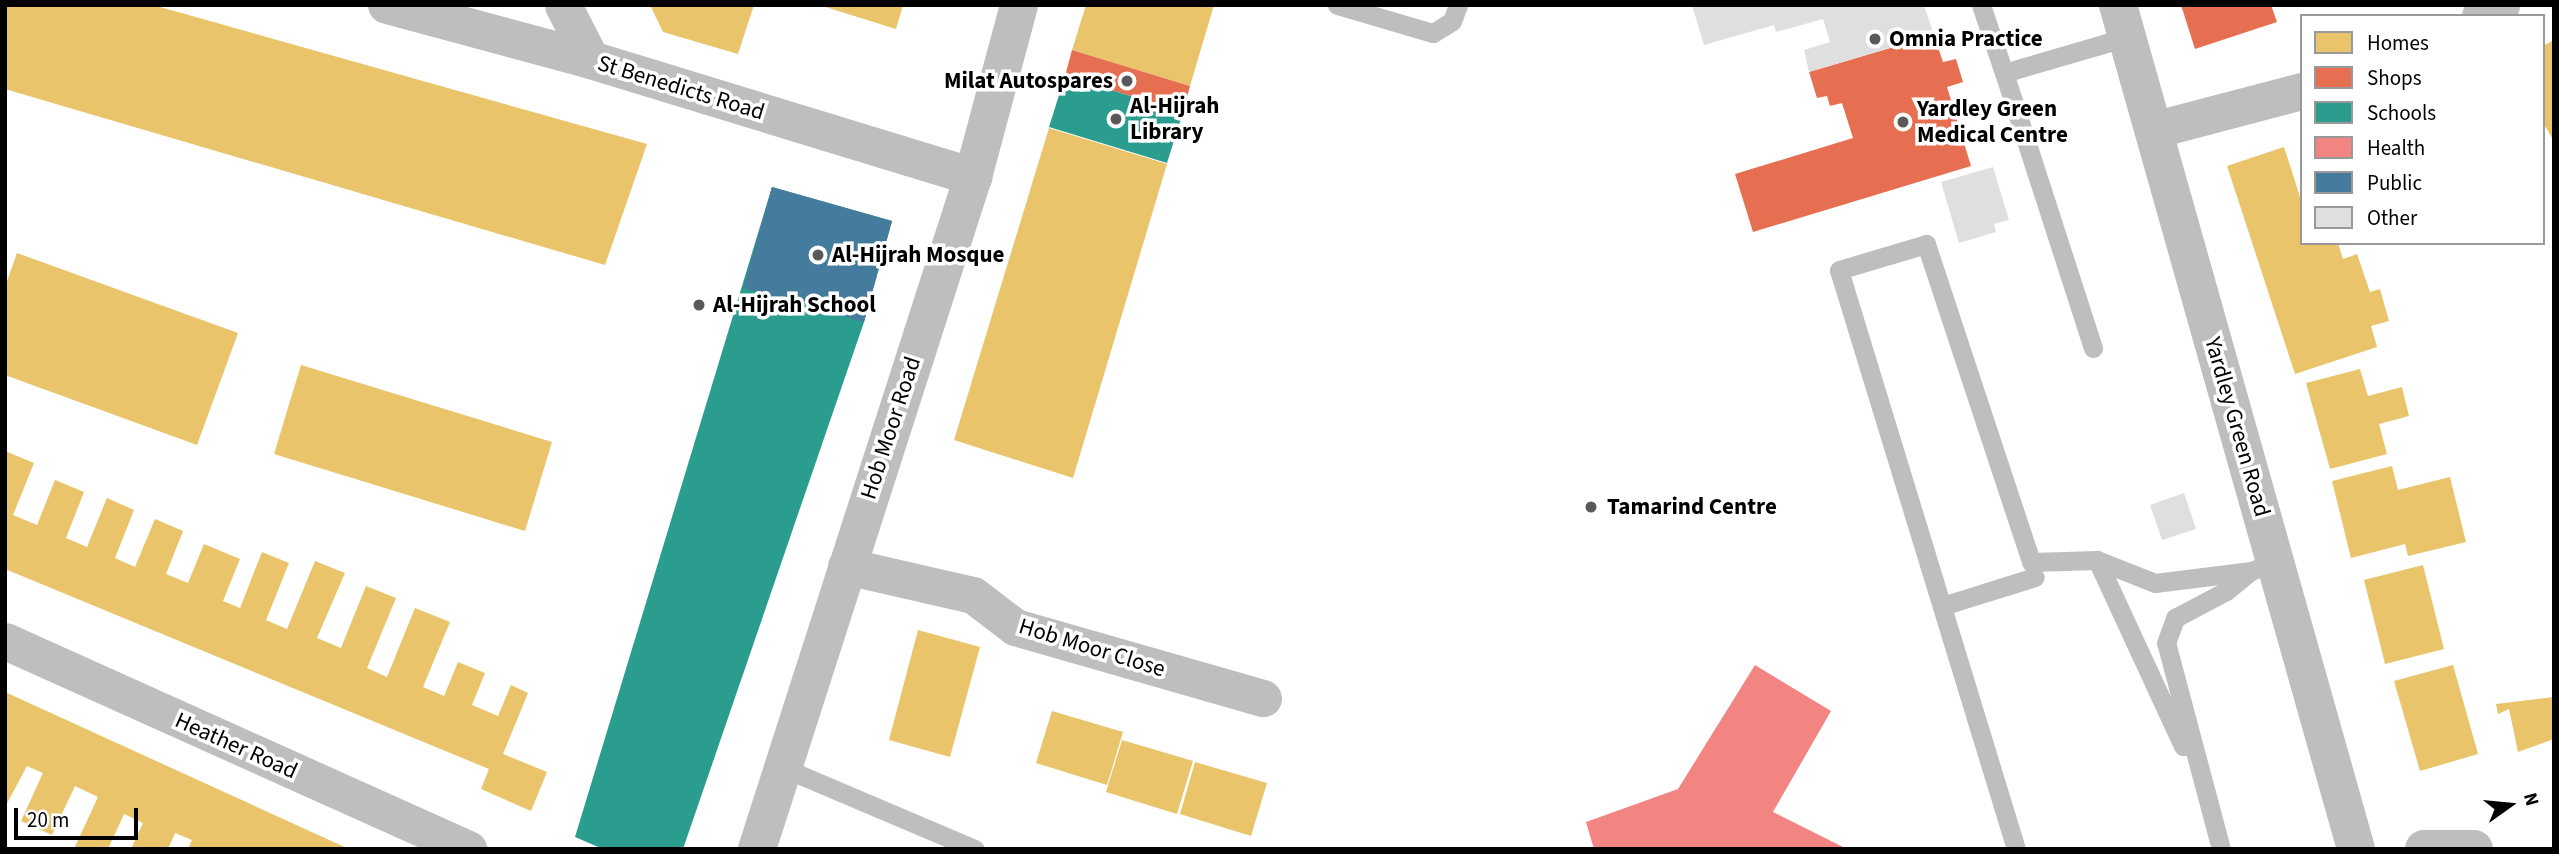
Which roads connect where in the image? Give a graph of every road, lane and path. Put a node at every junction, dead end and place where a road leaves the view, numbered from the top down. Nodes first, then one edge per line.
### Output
1 (387, 5) edge
2 (563, 5) edge
3 (1019, 5) edge
4 (1337, 5) edge
5 (1458, 5) edge
6 (1981, 5) edge
7 (2501, 5) edge
8 (2484, 14) edge
9 (2123, 21) edge
10 (591, 60) junction
11 (2004, 73) junction
12 (2300, 92) edge
13 (2152, 130) junction
14 (973, 177) junction
15 (2093, 348) dead end
16 (2097, 560) junction
17 (846, 566) junction
18 (2263, 566) junction
19 (2035, 576) dead end
20 (1942, 606) junction
21 (5, 641) edge
22 (1263, 698) dead end
23 (2195, 765) junction
24 (785, 768) junction
25 (468, 849) edge
26 (757, 849) edge
27 (975, 849) edge
28 (2016, 849) edge
29 (2221, 849) edge
30 (2356, 849) edge
31 (2424, 849) edge
32 (2474, 849) edge

1 - 10 street, St Benedicts Road
2 - 10 street
3 - 14 street, Hob Moor Road
4 - 5 lane
6 - 11 lane
7 - 8 street
9 - 11 lane
9 - 13 street, Yardley Green Road
10 - 14 street, St Benedicts Road
11 - 15 lane
12 - 13 street
13 - 18 street, Yardley Green Road
14 - 17 street, Hob Moor Road
16 - 18 lane
16 - 20 lane
16 - 23 lane
17 - 22 street, Hob Moor Close
17 - 24 street, Hob Moor Road
18 - 23 lane
18 - 30 street, Yardley Green Road
19 - 20 lane
20 - 28 lane
21 - 25 street, Heather Road
23 - 29 lane
24 - 26 street, Hob Moor Road
24 - 27 lane
31 - 32 street

